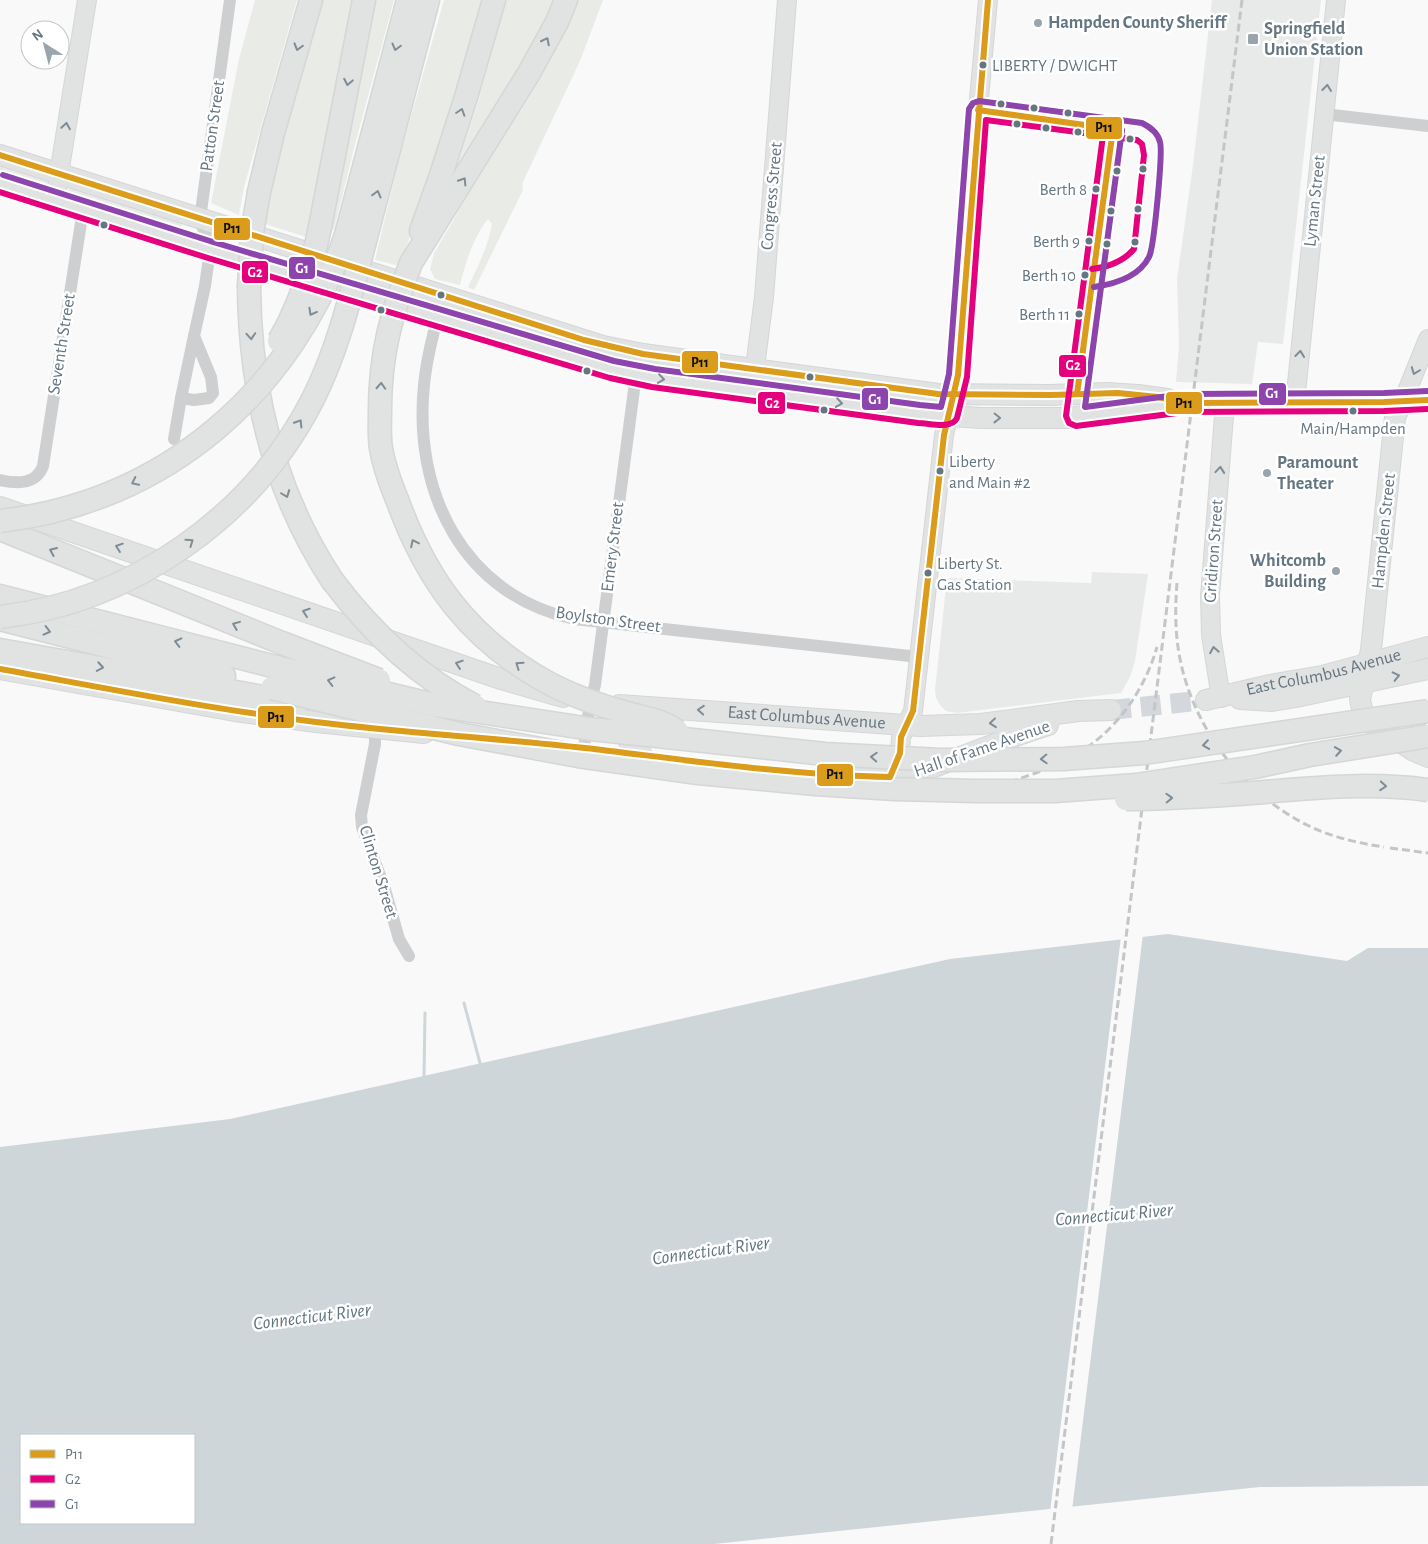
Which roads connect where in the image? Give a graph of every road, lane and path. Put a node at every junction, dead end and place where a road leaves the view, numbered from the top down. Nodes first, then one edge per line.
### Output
1 (87, 0) edge
2 (230, 0) edge
3 (311, 0) edge
4 (364, 0) edge
5 (408, 0) edge
6 (428, 0) edge
7 (434, 0) edge
8 (494, 0) edge
9 (566, 0) edge
10 (787, 0) edge
11 (988, 0) edge
12 (1336, 0) edge
13 (420, 30) junction
14 (1324, 114) junction
15 (1428, 126) edge
16 (0, 155) edge
17 (59, 174) junction
18 (0, 183) edge
19 (56, 201) junction
20 (83, 210) junction
21 (200, 218) junction
22 (355, 238) junction
23 (210, 250) junction
24 (411, 263) junction
25 (444, 296) junction
26 (438, 318) junction
27 (194, 336) junction
28 (1428, 338) edge
29 (755, 369) junction
30 (637, 375) junction
31 (752, 391) junction
32 (953, 394) junction
33 (181, 398) junction
34 (1428, 400) edge
35 (1403, 401) junction
36 (1184, 403) junction
37 (1225, 403) junction
38 (1295, 403) junction
39 (948, 416) junction
40 (174, 439) dead end
41 (165, 465) junction
42 (0, 480) edge
43 (0, 507) edge
44 (0, 521) edge
45 (0, 529) edge
46 (0, 596) edge
47 (0, 618) edge
48 (603, 622) junction
49 (1428, 647) edge
50 (0, 650) edge
51 (918, 656) junction
52 (1368, 663) junction
53 (0, 669) edge
54 (1428, 669) edge
55 (1363, 683) junction
56 (272, 684) junction
57 (1213, 699) junction
58 (590, 702) junction
59 (643, 706) junction
60 (1110, 710) joint
61 (1428, 711) edge
62 (376, 722) junction
63 (552, 723) junction
64 (906, 725) junction
65 (690, 740) junction
66 (584, 748) junction
67 (1426, 749) edge
68 (1310, 755) junction
69 (642, 756) junction
70 (890, 777) junction
71 (1428, 790) edge
72 (1015, 792) junction
73 (409, 956) dead end

17 -> 1 main road
2 - 21 street, Patton Street
3 -> 68 highway, bridge
4 -> 41 highway, bridge
5 -> 22 highway
6 - 13 highway
7 - 13 highway
24 -> 8 highway
24 -> 9 highway
10 - 29 main road, Congress Street
11 - 32 main road
14 -> 12 main road, Lyman Street
22 -> 13 highway
14 - 15 street
38 -> 14 main road, Lyman Street
16 - 17 main road
17 - 19 main road
17 - 21 main road
18 - 19 main road
19 - 20 main road
20 - 23 main road
20 - 42 street, Seventh Street
21 - 23 street, Patton Street
21 - 25 main road
22 -> 41 highway, bridge
47 -> 22 highway, bridge
23 - 26 main road
23 - 27 street
65 -> 24 highway, bridge
25 - 26 street, Boylston Street
25 - 29 main road
26 - 30 main road
26 - 48 street, Boylston Street
27 - 33 street
27 - 33 street
28 -> 35 main road
29 - 31 main road, Congress Street
29 - 32 main road
30 -> 31 main road
30 - 48 street, Emery Street
31 -> 39 main road
32 - 36 main road
32 - 39 main road
33 - 40 street
34 - 35 main road
35 - 38 main road
35 - 52 main road, Hampden Street
36 - 37 main road
39 -> 36 main road
37 - 38 main road
57 -> 37 main road, Gridiron Street
39 - 51 main road
41 -> 44 highway, bridge
58 -> 43 main road, East Columbus Avenue
63 -> 45 highway, bridge
56 -> 46 highway
47 -> 56 highway
48 - 51 street, Boylston Street
48 - 58 street, Emery Street
49 - 52 main road, East Columbus Avenue
50 -> 56 highway
51 - 64 main road
52 - 55 main road, Hampden Street
52 - 57 main road, East Columbus Avenue
53 - 62 main road, Hall of Fame Avenue
55 -> 54 main road, East Columbus Avenue
55 - 57 main road, East Columbus Avenue
55 - 67 main road
56 - 62 highway, bridge
63 -> 56 highway, bridge
58 - 59 main road, East Columbus Avenue
58 - 66 street, Emery Street
64 -> 59 main road, East Columbus Avenue
59 - 69 main road
60 -> 64 main road, East Columbus Avenue
60 - 70 main road, Hall of Fame Avenue
61 -> 65 highway, bridge
62 - 66 main road, Hall of Fame Avenue
62 - 72 highway, bridge
62 - 73 street, Clinton Street
63 - 65 highway, bridge
64 - 70 main road
66 - 69 main road, Hall of Fame Avenue
68 -> 67 highway, bridge
68 - 72 highway, bridge
69 - 70 main road, Hall of Fame Avenue
72 -> 71 highway, bridge

